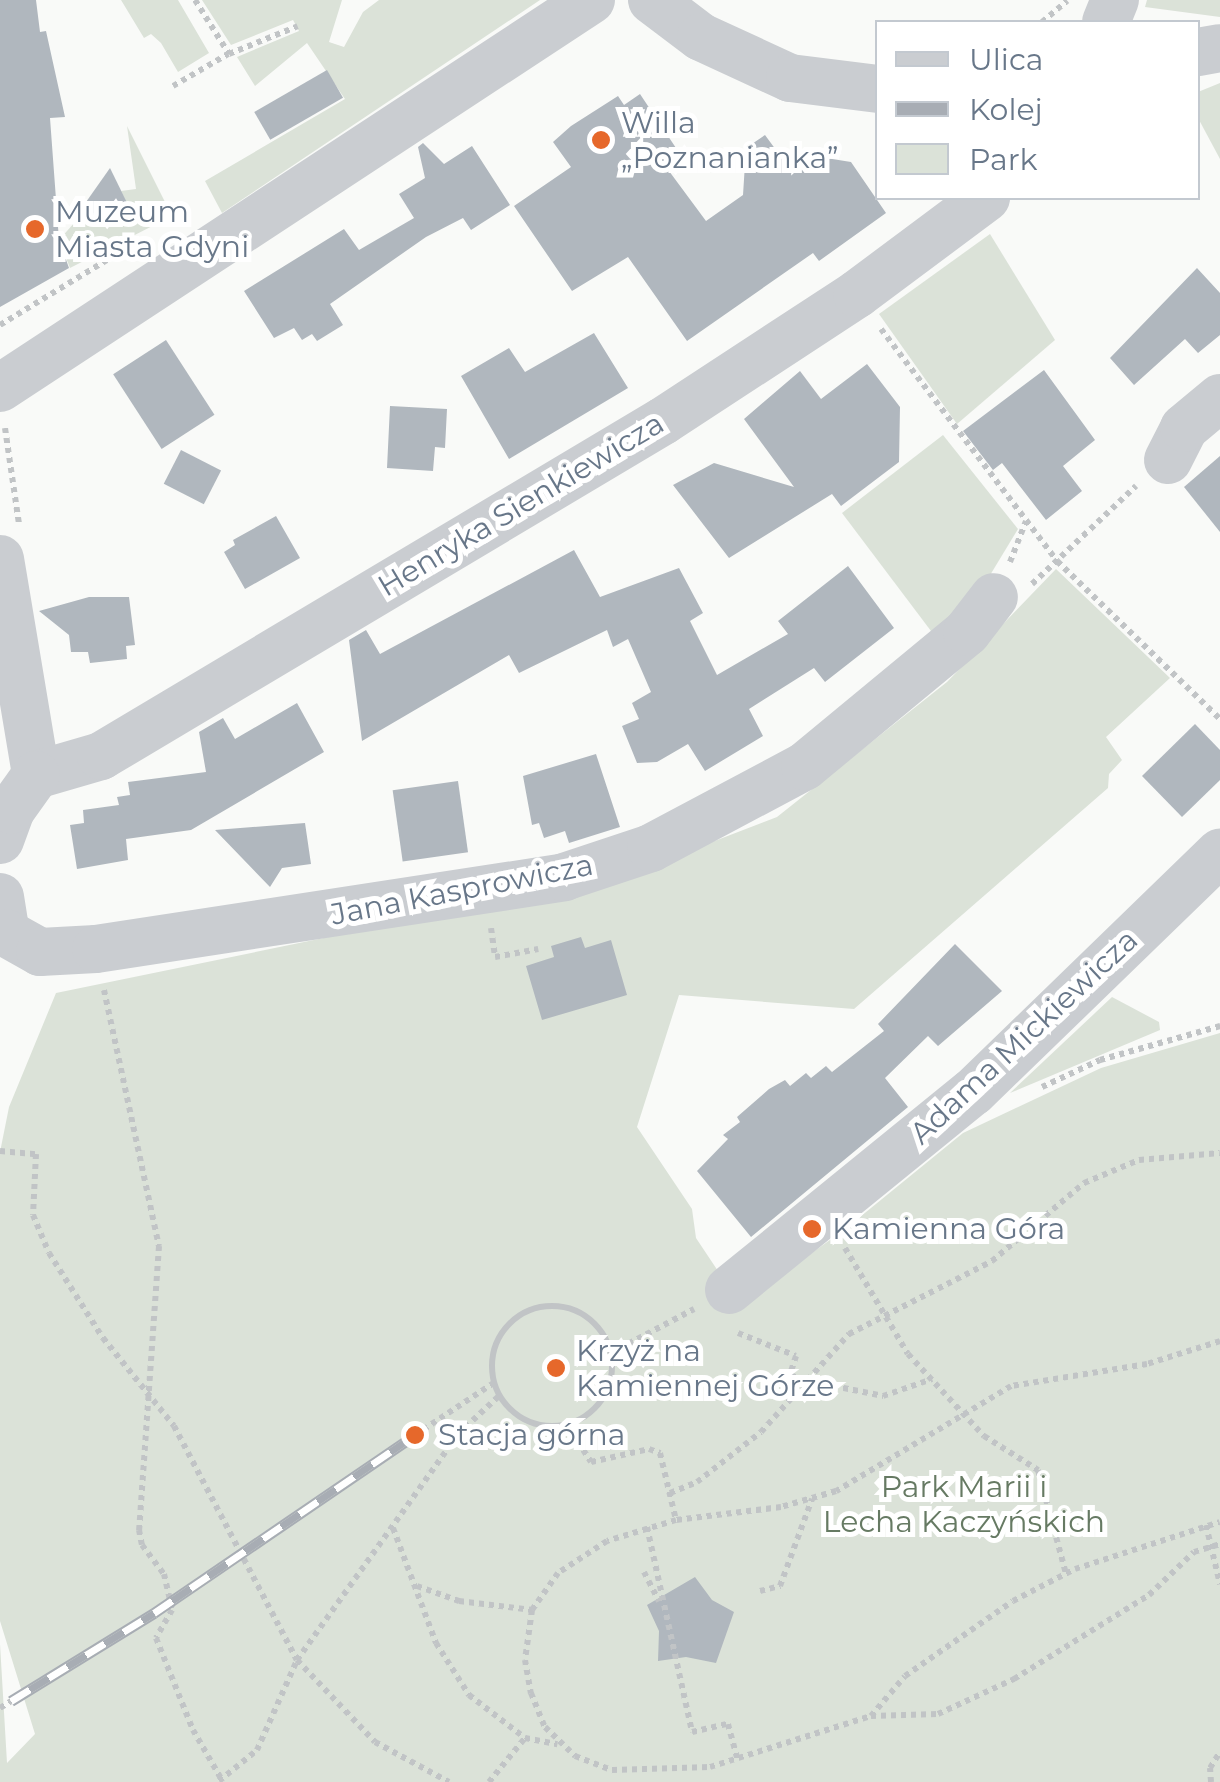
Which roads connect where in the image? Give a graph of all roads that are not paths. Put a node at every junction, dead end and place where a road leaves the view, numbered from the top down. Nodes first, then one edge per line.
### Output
1 (591, 0) edge
2 (652, 0) edge
3 (875, 89) edge
4 (983, 200) edge
5 (1220, 398) edge
6 (2, 403) edge
7 (1152, 472) road end
8 (10, 544) edge
9 (1012, 592) road end
10 (36, 776) junction
11 (0, 840) edge
12 (1220, 853) edge
13 (0, 898) edge
14 (729, 1290) dead end

1 - 6 street
2 - 3 street
4 - 10 street, Henryka Sienkiewicza
5 - 7 street
8 - 10 street
9 - 13 street, Jana Kasprowicza
10 - 11 street
12 - 14 street, Adama Mickiewicza

